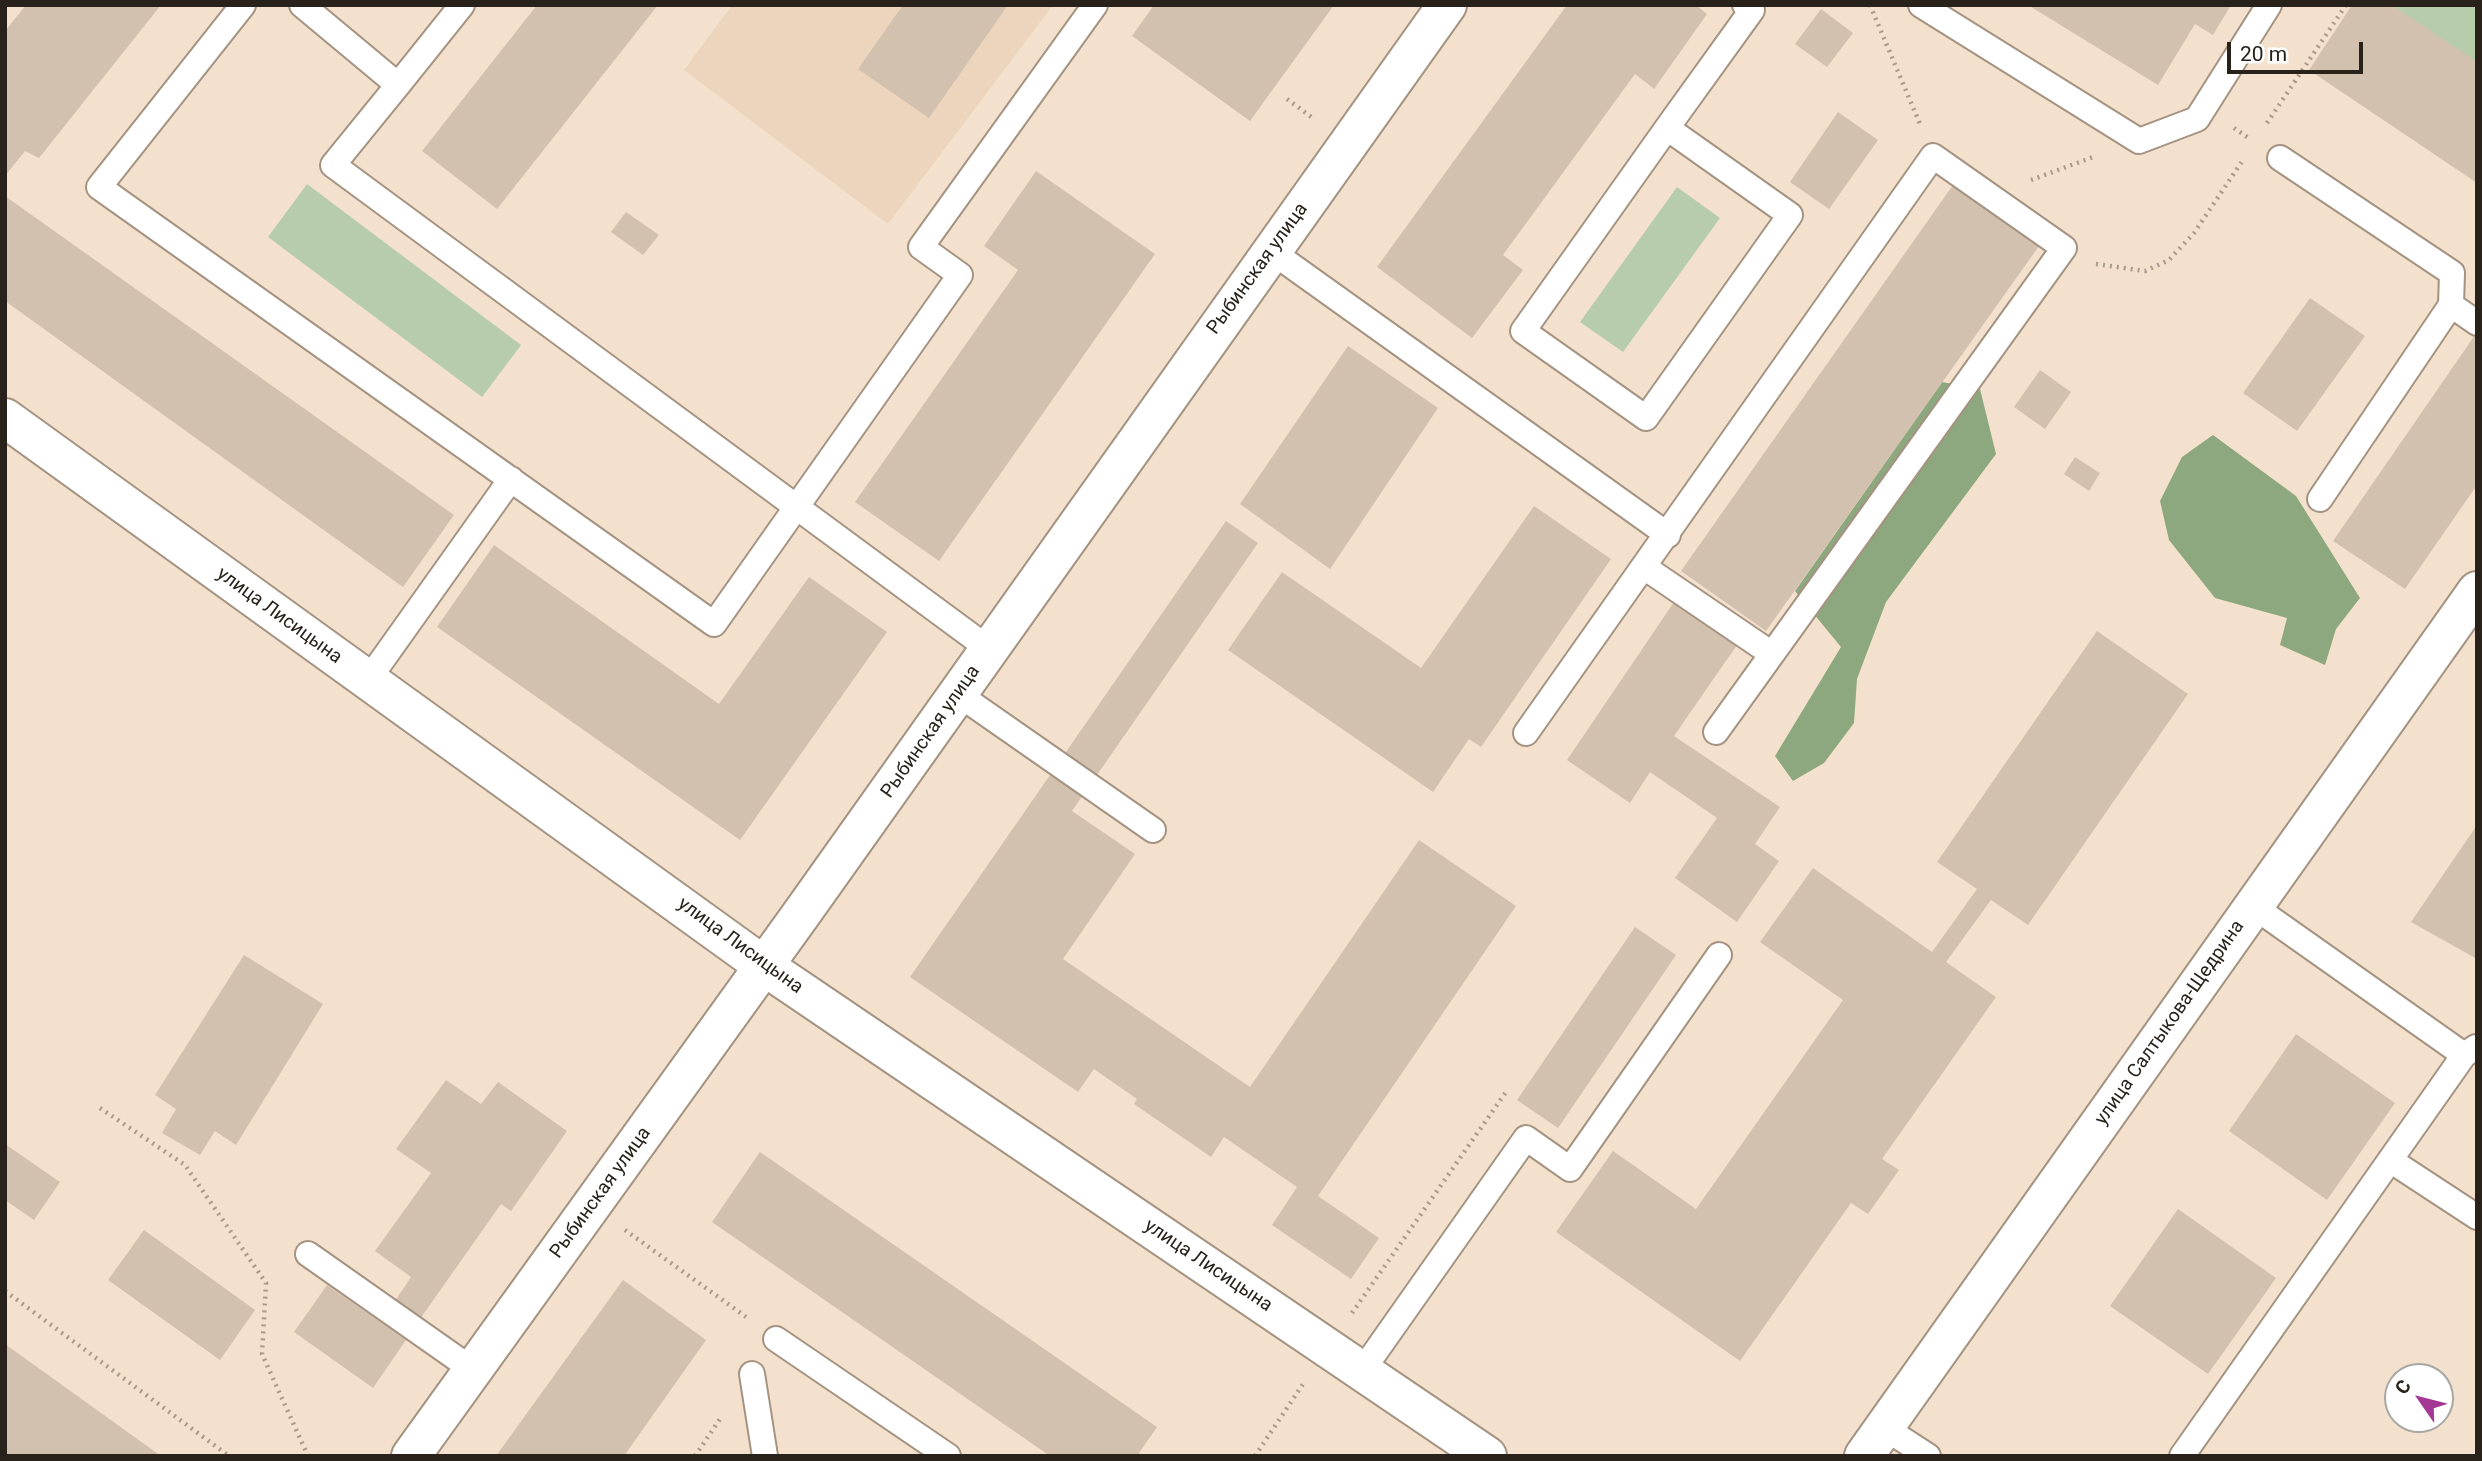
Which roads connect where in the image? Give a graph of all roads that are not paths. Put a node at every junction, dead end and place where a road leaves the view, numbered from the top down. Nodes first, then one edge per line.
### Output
1 (243, 5) edge
2 (302, 5) edge
3 (462, 5) edge
4 (1095, 5) edge
5 (1447, 5) edge
6 (1745, 5) edge
7 (1921, 5) edge
8 (2269, 5) edge
9 (398, 85) junction
10 (1667, 128) junction
11 (2280, 158) road end
12 (1271, 251) junction
13 (2451, 305) junction
14 (2477, 323) edge
15 (5, 418) edge
16 (511, 480) junction
17 (2320, 499) dead end
18 (796, 506) junction
19 (1668, 535) junction
20 (1644, 567) junction
21 (2477, 591) edge
22 (989, 649) junction
23 (1772, 654) junction
24 (368, 680) junction
25 (958, 694) junction
26 (1716, 732) dead end
27 (1526, 733) dead end
28 (1153, 830) dead end
29 (2253, 906) junction
30 (1719, 955) dead end
31 (764, 965) junction
32 (2470, 1051) edge
33 (2390, 1160) junction
34 (2477, 1217) edge
35 (308, 1254) dead end
36 (776, 1339) road end
37 (472, 1370) junction
38 (1362, 1371) junction
39 (752, 1374) road end
40 (1875, 1442) edge
41 (411, 1456) edge
42 (765, 1456) edge
43 (948, 1456) edge
44 (1487, 1456) edge
45 (1928, 1456) edge
46 (2182, 1456) edge

1 - 16 lane
2 - 9 lane
3 - 9 lane
4 - 18 lane
5 - 12 street, Рыбинская улица
6 - 10 lane
7 - 8 lane
9 - 18 lane
10 - 10 lane
11 - 13 lane
12 - 19 lane
12 - 22 street, Рыбинская улица
13 - 14 lane
13 - 17 lane
15 - 24 street, улица Лисицына
16 - 18 lane
16 - 24 lane
18 - 22 lane
19 - 20 lane
19 - 23 lane
20 - 23 lane
20 - 27 lane
21 - 29 street, улица Салтыкова-Щедрина
22 - 25 street, Рыбинская улица
23 - 26 lane
24 - 31 street, улица Лисицына
25 - 28 lane
25 - 31 street, Рыбинская улица
29 - 32 lane
29 - 40 street, улица Салтыкова-Щедрина
30 - 38 lane
31 - 37 street, Рыбинская улица
31 - 38 street, улица Лисицына
32 - 33 lane
33 - 34 lane
33 - 46 lane
35 - 37 lane
36 - 43 lane
37 - 41 street, Рыбинская улица
38 - 44 street, улица Лисицына
39 - 42 lane
40 - 45 lane

